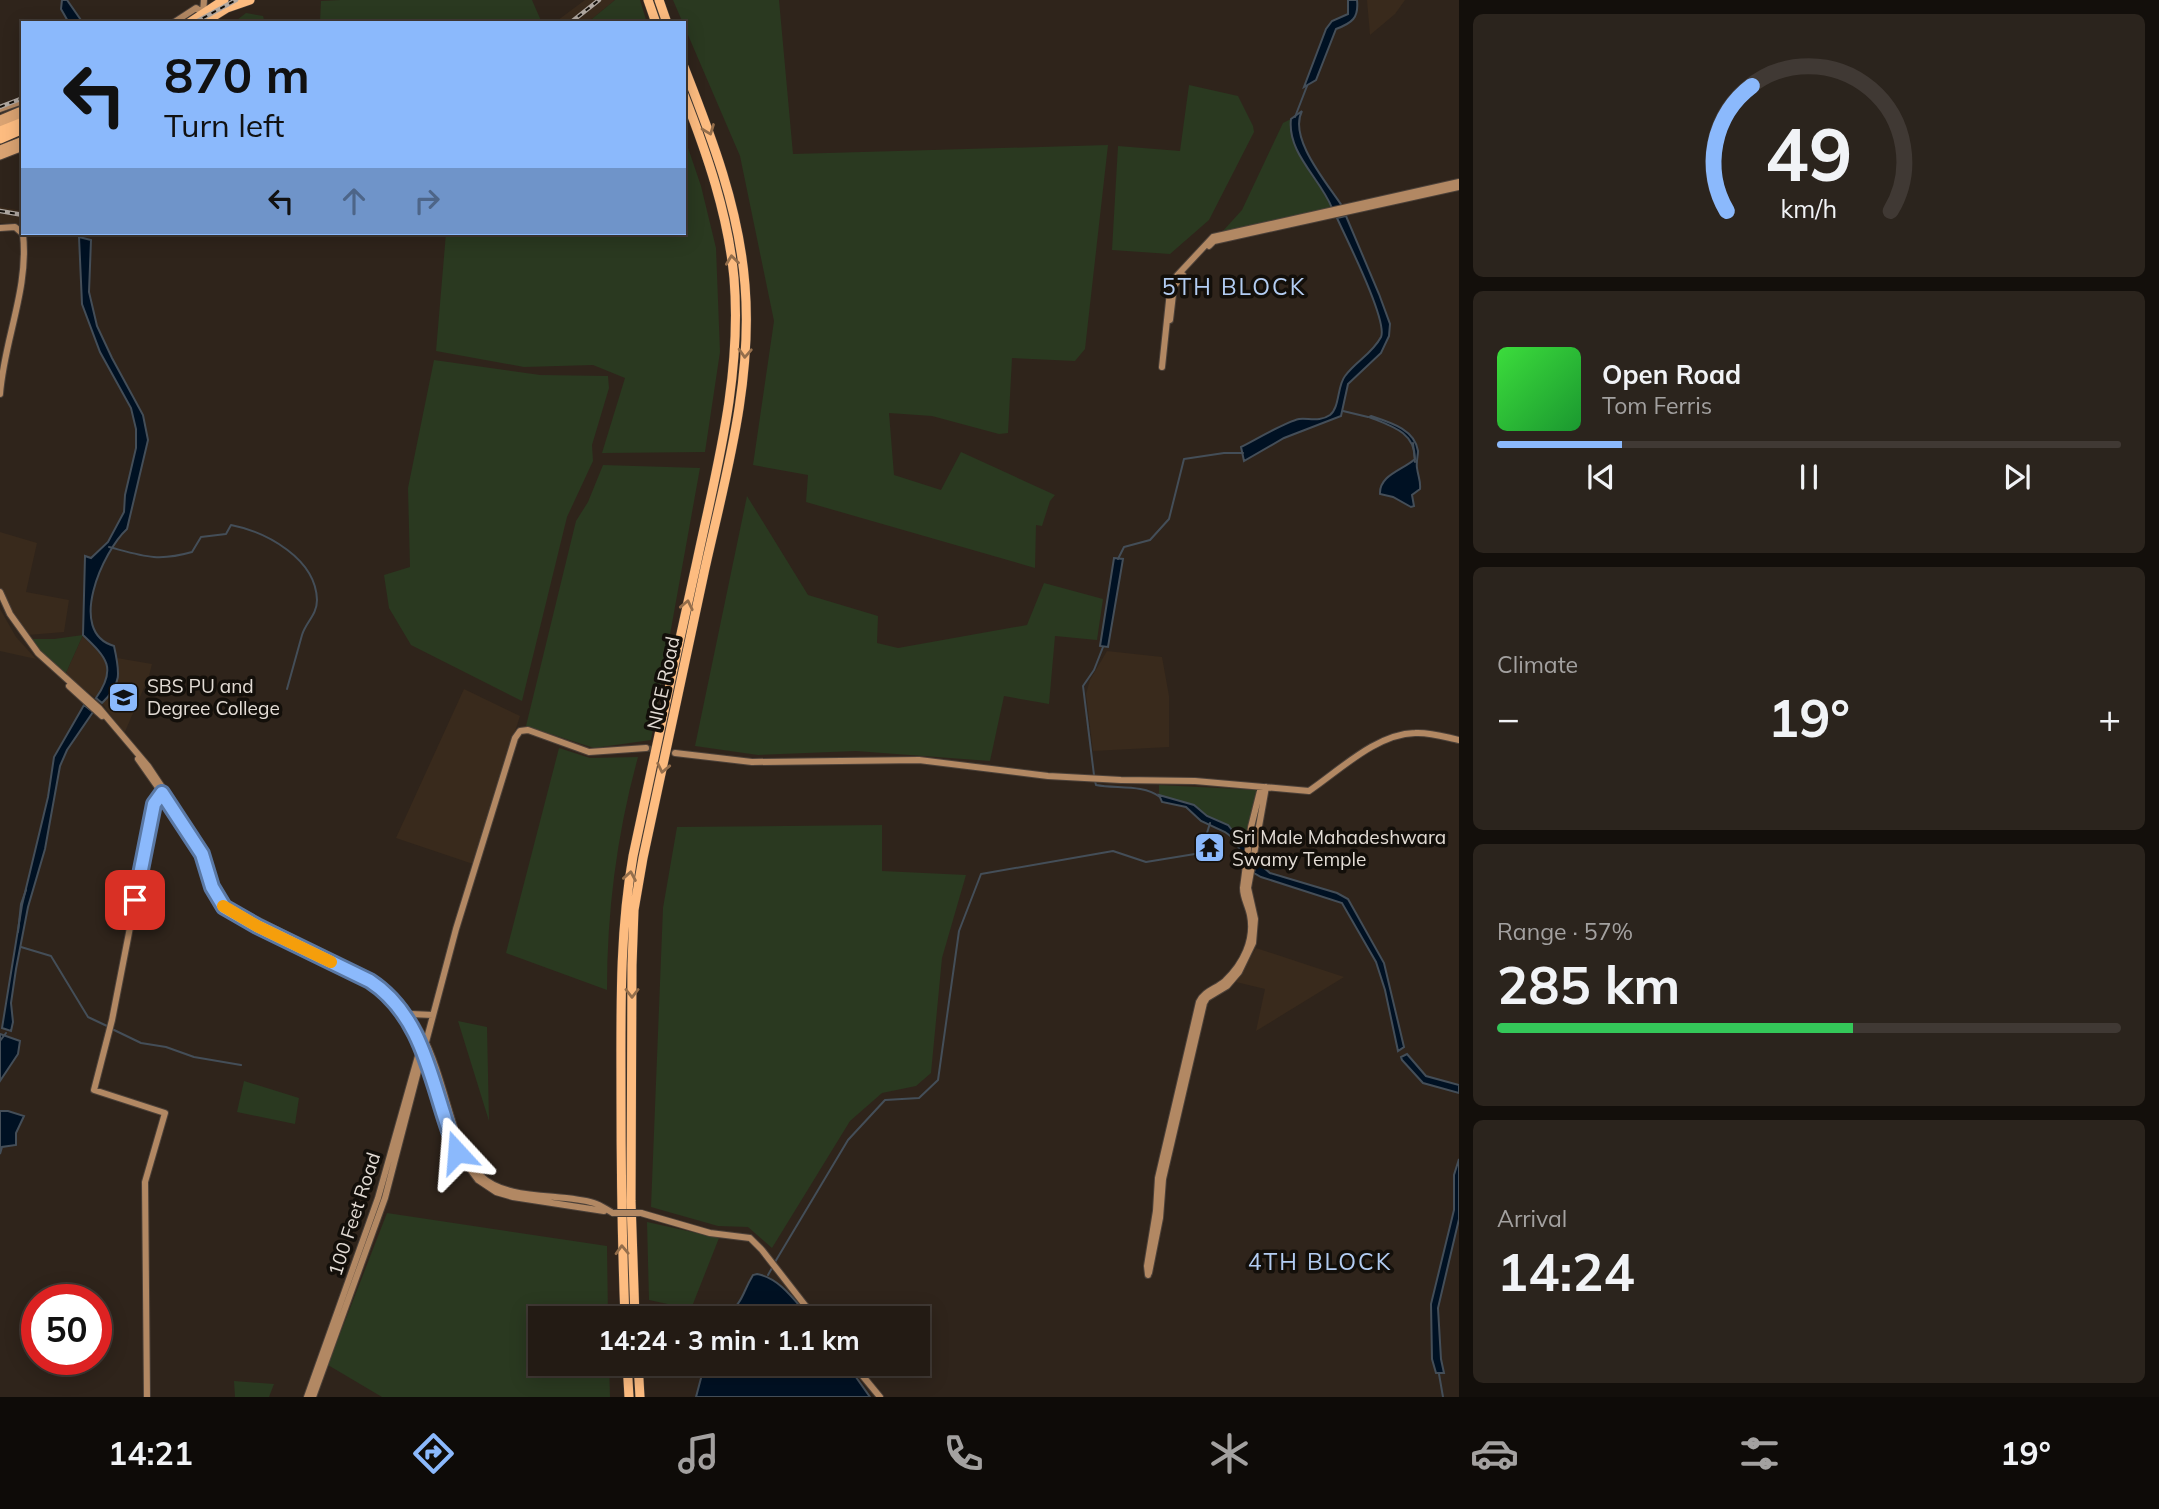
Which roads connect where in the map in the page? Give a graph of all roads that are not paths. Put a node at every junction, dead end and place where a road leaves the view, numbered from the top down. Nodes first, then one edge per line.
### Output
1 (204, 0) edge
2 (224, 0) edge
3 (250, 0) edge
4 (648, 0) edge
5 (659, 0) edge
6 (203, 18) edge
7 (212, 20) edge
8 (176, 21) edge
9 (655, 21) edge
10 (666, 21) edge
11 (686, 72) edge
12 (686, 100) edge
13 (21, 102) edge
14 (0, 109) edge
15 (21, 113) edge
16 (21, 113) edge
17 (0, 119) edge
18 (21, 122) edge
19 (0, 125) edge
20 (21, 130) edge
21 (0, 131) edge
22 (0, 139) edge
23 (21, 141) edge
24 (21, 148) edge
25 (0, 149) edge
26 (0, 156) edge
27 (1459, 184) edge
28 (0, 228) edge
29 (21, 232) edge
30 (23, 235) edge
31 (2, 373) edge
32 (0, 394) edge
33 (0, 592) edge
34 (0, 604) edge
35 (87, 700) junction
36 (97, 709) junction
37 (1459, 740) edge
38 (646, 748) tunnel mouth
39 (675, 753) tunnel mouth
40 (1264, 787) junction
41 (162, 793) junction
42 (1248, 872) junction
43 (409, 1015) junction
44 (433, 1015) junction
45 (423, 1045) junction
46 (625, 1306) edge
47 (635, 1306) edge
48 (806, 1306) edge
49 (628, 1376) edge
50 (639, 1376) edge
51 (863, 1376) edge
52 (147, 1397) edge
53 (307, 1397) edge
54 (313, 1397) edge
55 (629, 1397) edge
56 (640, 1397) edge
57 (880, 1397) edge

1 - 6 street
2 - 6 highway
3 - 7 highway
4 - 9 highway
5 - 10 highway
6 - 7 highway
6 - 8 street
11 -> 47 highway, NICE Road
46 -> 12 highway, NICE Road
13 - 14 street
15 - 17 main road
16 - 19 main road
18 - 21 highway
20 - 22 highway
23 - 25 main road
24 - 26 main road
27 - 27 street
28 - 29 street
30 - 31 street
31 - 32 street
33 - 35 street
34 - 35 street
35 - 36 street
36 - 41 street
36 - 43 street
37 - 40 street
38 - 44 street
39 - 40 street
40 - 42 street
41 - 43 street
41 - 52 street
42 - 42 street
43 - 44 street
43 - 45 street
44 - 45 street
45 - 48 street, bridge
45 - 53 street, 100 Feet Road
45 - 54 street, 100 Feet Road
49 - 55 highway
50 - 56 highway
51 - 57 street

